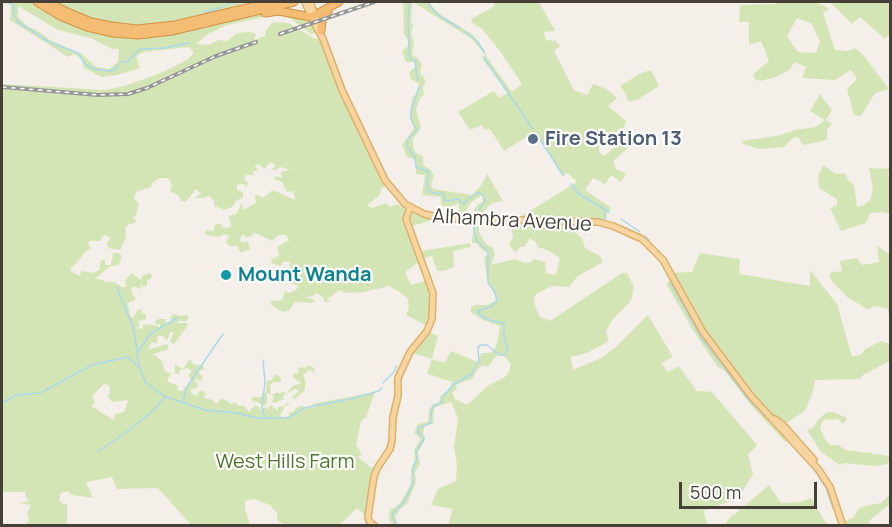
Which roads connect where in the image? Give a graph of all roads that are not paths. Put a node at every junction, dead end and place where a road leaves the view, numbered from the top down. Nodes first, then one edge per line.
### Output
1 (37, 2) edge
2 (48, 2) edge
3 (253, 2) edge
4 (272, 2) edge
5 (294, 2) edge
6 (305, 2) edge
7 (310, 2) edge
8 (336, 3) edge
9 (313, 16) junction
10 (196, 20) junction
11 (218, 20) junction
12 (321, 33) junction
13 (409, 209) junction
14 (375, 525) edge
15 (845, 525) edge

1 - 11 highway
2 - 10 highway
3 - 10 highway
4 - 10 highway
5 - 11 highway
6 - 9 main road, Alhambra Avenue
7 - 9 main road, Alhambra Avenue
8 - 9 highway
8 - 12 highway
9 - 11 highway
9 - 12 main road, Alhambra Avenue
12 - 13 main road, Alhambra Avenue
13 - 14 main road
13 - 15 main road, Alhambra Avenue

